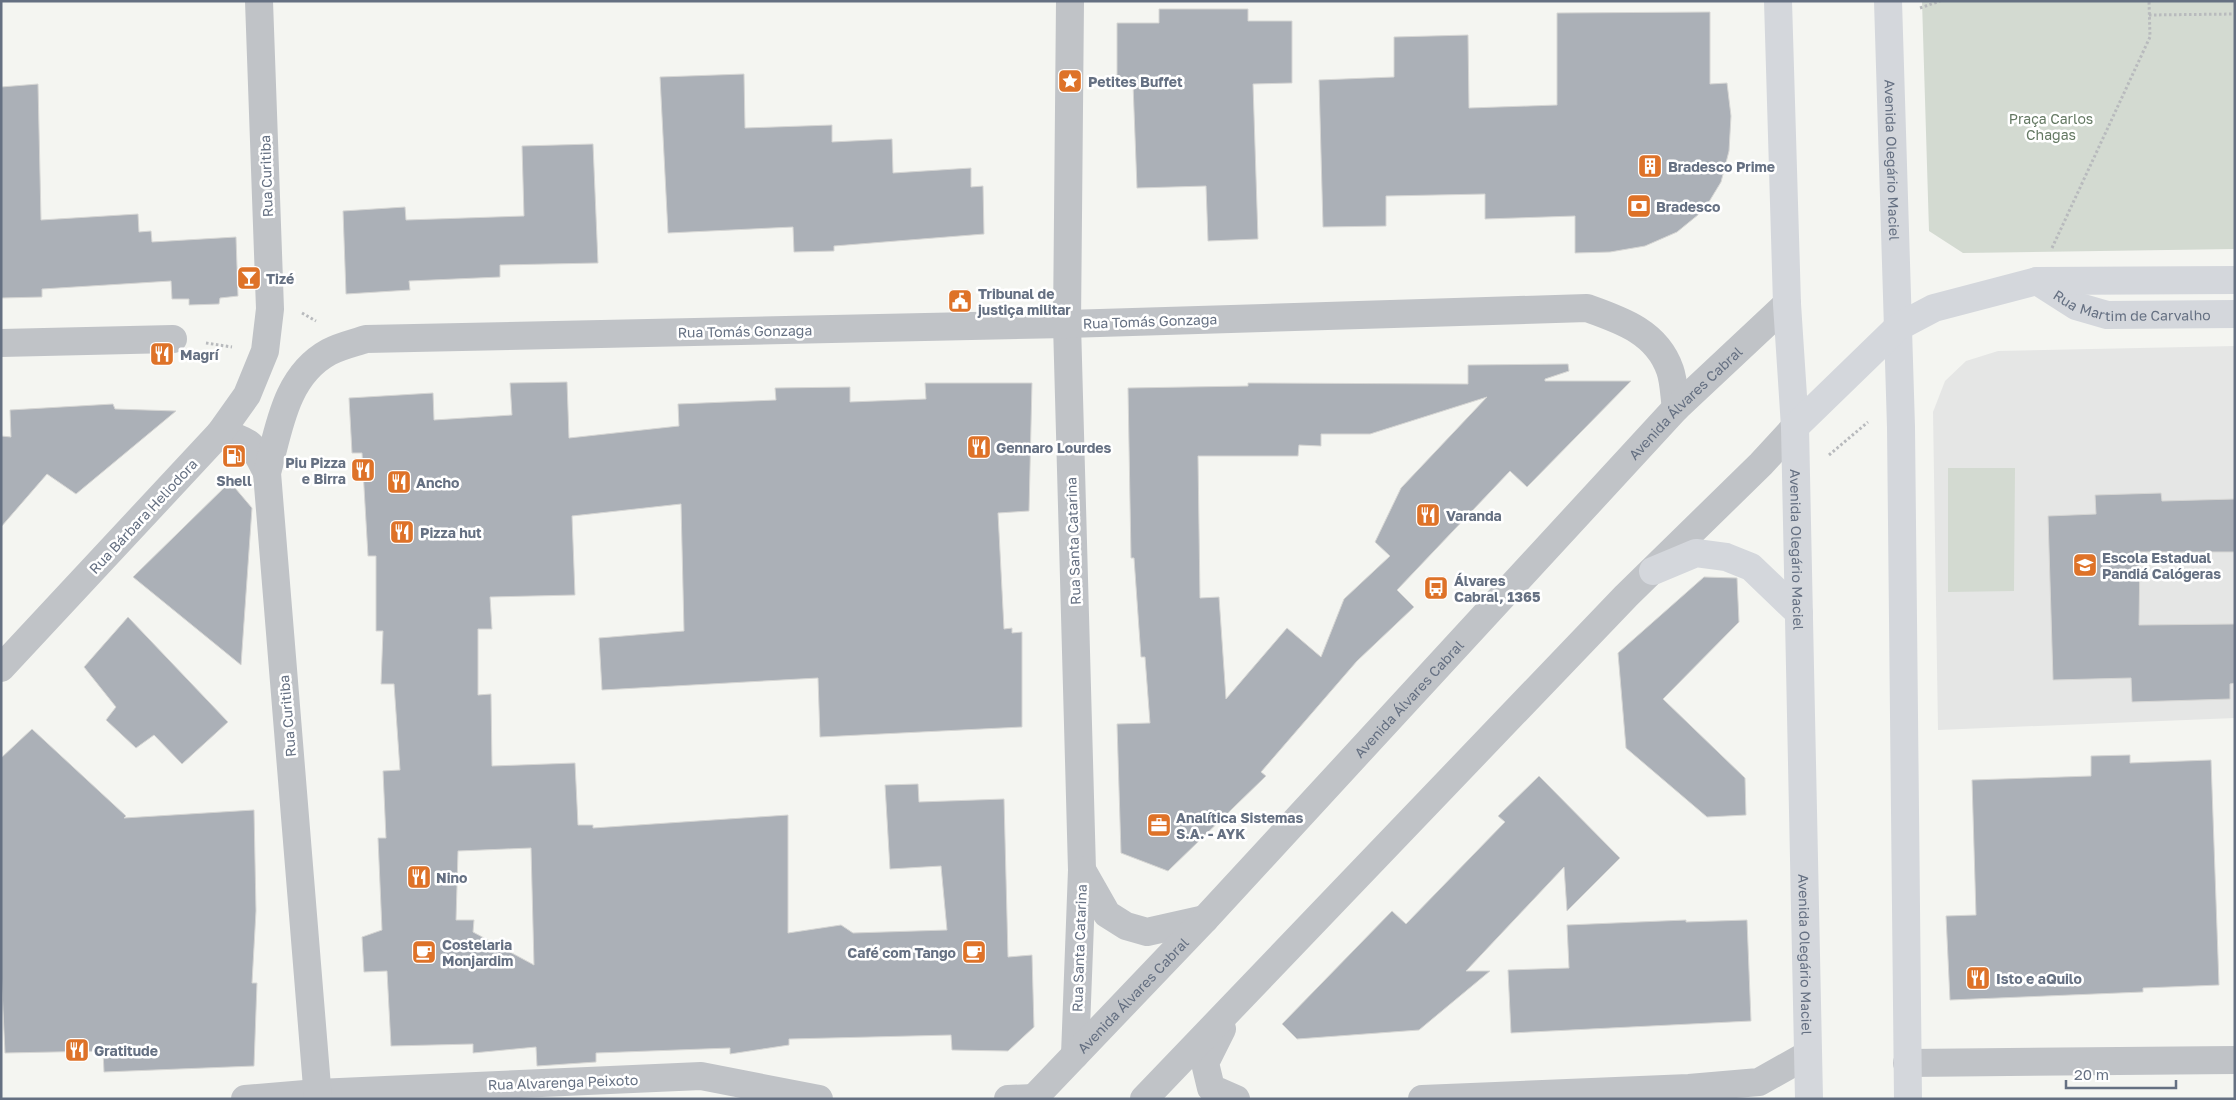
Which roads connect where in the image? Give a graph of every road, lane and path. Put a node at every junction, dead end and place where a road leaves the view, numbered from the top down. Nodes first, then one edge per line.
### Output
1 (259, 1) edge
2 (1070, 1) edge
3 (1778, 1) edge
4 (1888, 1) edge
5 (2149, 1) edge
6 (2235, 14) edge
7 (2149, 15) junction
8 (2235, 280) edge
9 (2037, 281) junction
10 (270, 296) junction
11 (1787, 304) junction
12 (2235, 314) edge
13 (1067, 324) junction
14 (1898, 327) junction
15 (173, 339) joint
16 (356, 342) junction
17 (1, 343) edge
18 (265, 351) junction
19 (329, 352) joint
20 (1900, 393) junction
21 (1676, 408) junction
22 (1795, 427) junction
23 (220, 433) junction
24 (268, 473) junction
25 (1796, 484) junction
26 (1653, 571) junction
27 (1799, 613) junction
28 (1, 668) edge
29 (1082, 870) junction
30 (1205, 919) junction
31 (1233, 1006) junction
32 (1074, 1055) junction
33 (1807, 1055) junction
34 (2235, 1060) edge
35 (1907, 1064) junction
36 (318, 1096) edge
37 (1033, 1098) edge
38 (246, 1099) edge
39 (819, 1099) edge
40 (1008, 1099) edge
41 (1144, 1099) edge
42 (1236, 1099) edge
43 (1422, 1099) edge
44 (1809, 1099) edge
45 (1908, 1099) edge

1 - 10 street, Rua Curitiba
2 - 13 street, Rua Santa Catarina
3 - 11 main road, Avenida Olegário Maciel
4 - 14 main road, Avenida Olegário Maciel
5 - 7 path
6 - 7 path
7 - 9 path
8 - 9 main road, Rua Martim de Carvalho
9 - 12 main road, Rua Martim de Carvalho
9 - 14 main road, Rua Martim de Carvalho
10 - 16 path
10 - 18 street, Rua Curitiba
11 - 21 street, Avenida Álvares Cabral
11 - 22 main road, Avenida Olegário Maciel
13 - 16 street, Rua Tomás Gonzaga
13 - 21 street, Rua Tomás Gonzaga
13 - 29 street, Rua Santa Catarina
14 - 20 main road, Avenida Olegário Maciel
14 - 22 main road
15 - 17 street
15 - 18 path
16 - 19 street, Rua Tomás Gonzaga
18 - 23 street, Rua Bárbara Heliodora
19 - 24 street, Rua Curitiba
20 - 25 path
20 - 35 main road, Avenida Olegário Maciel
21 - 30 street, Avenida Álvares Cabral
22 - 25 main road, Avenida Olegário Maciel
22 - 26 street
23 - 24 street
23 - 28 street, Rua Bárbara Heliodora
24 - 36 street, Rua Curitiba
25 - 27 main road, Avenida Olegário Maciel
26 - 27 main road
26 - 31 street
27 - 33 main road, Avenida Olegário Maciel
29 - 30 street, Rua Santa Catarina
29 - 32 street, Rua Santa Catarina
30 - 32 street, Avenida Álvares Cabral
31 - 41 street
31 - 42 street
32 - 37 street, Avenida Álvares Cabral
33 - 43 street
33 - 44 main road, Avenida Olegário Maciel
34 - 35 street
35 - 45 main road, Avenida Olegário Maciel
36 - 38 street, Rua Alvarenga Peixoto
36 - 39 street, Rua Alvarenga Peixoto
37 - 40 street

